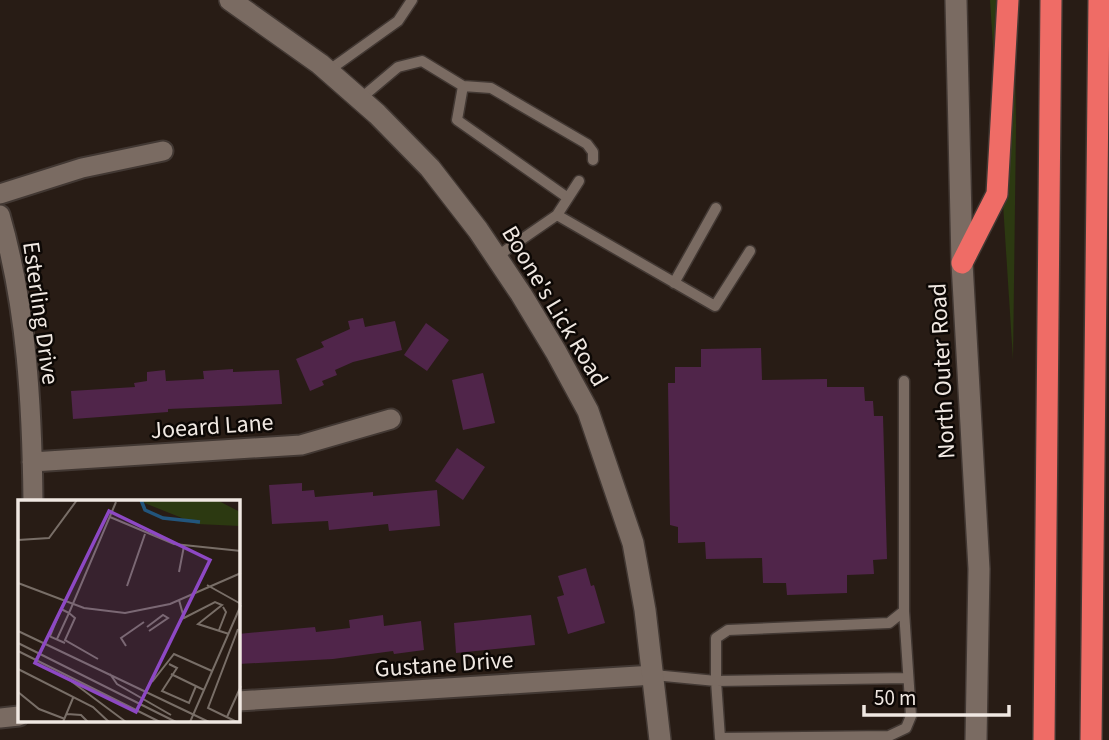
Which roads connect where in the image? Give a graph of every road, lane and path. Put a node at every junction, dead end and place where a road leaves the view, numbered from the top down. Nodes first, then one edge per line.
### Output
1 (230, 0) edge
2 (412, 0) edge
3 (956, 0) edge
4 (1008, 0) edge
5 (1051, 0) edge
6 (1098, 0) edge
7 (328, 71) junction
8 (463, 86) junction
9 (360, 99) junction
10 (163, 151) dead end
11 (593, 160) dead end
12 (579, 181) dead end
13 (0, 194) edge
14 (568, 198) junction
15 (716, 208) dead end
16 (0, 215) edge
17 (557, 215) junction
18 (750, 251) dead end
19 (496, 257) junction
20 (962, 263) junction
21 (674, 283) junction
22 (904, 381) dead end
23 (391, 419) dead end
24 (32, 462) junction
25 (1109, 486) edge
26 (33, 500) edge
27 (1093, 537) junction
28 (904, 611) junction
29 (654, 675) junction
30 (908, 678) junction
31 (716, 681) junction
32 (240, 701) edge
33 (18, 716) edge
34 (0, 718) edge
35 (660, 740) edge
36 (976, 740) edge
37 (1045, 740) edge
38 (1091, 740) edge

1 - 7 street, Boone's Lick Road
2 - 7 lane
3 - 20 street, North Outer Road
4 - 20 highway
5 - 37 highway
6 - 27 highway
7 - 9 street, Boone's Lick Road
8 - 9 lane
8 - 11 lane
8 - 14 lane
9 - 19 street, Boone's Lick Road
10 - 13 street
12 - 14 lane
14 - 17 lane
15 - 21 lane
16 - 24 street, Esterling Drive
17 - 19 lane
17 - 21 lane
18 - 21 lane
19 - 29 street, Boone's Lick Road
20 - 36 street, North Outer Road
22 - 28 lane
23 - 24 street, Joeard Lane
24 - 26 street, Esterling Drive
25 - 27 highway
27 - 38 highway
28 - 30 lane
28 - 31 lane
29 - 31 lane
29 - 32 street, Gustane Drive
29 - 35 street, Boone's Lick Road
30 - 31 lane
30 - 31 lane
33 - 34 street

